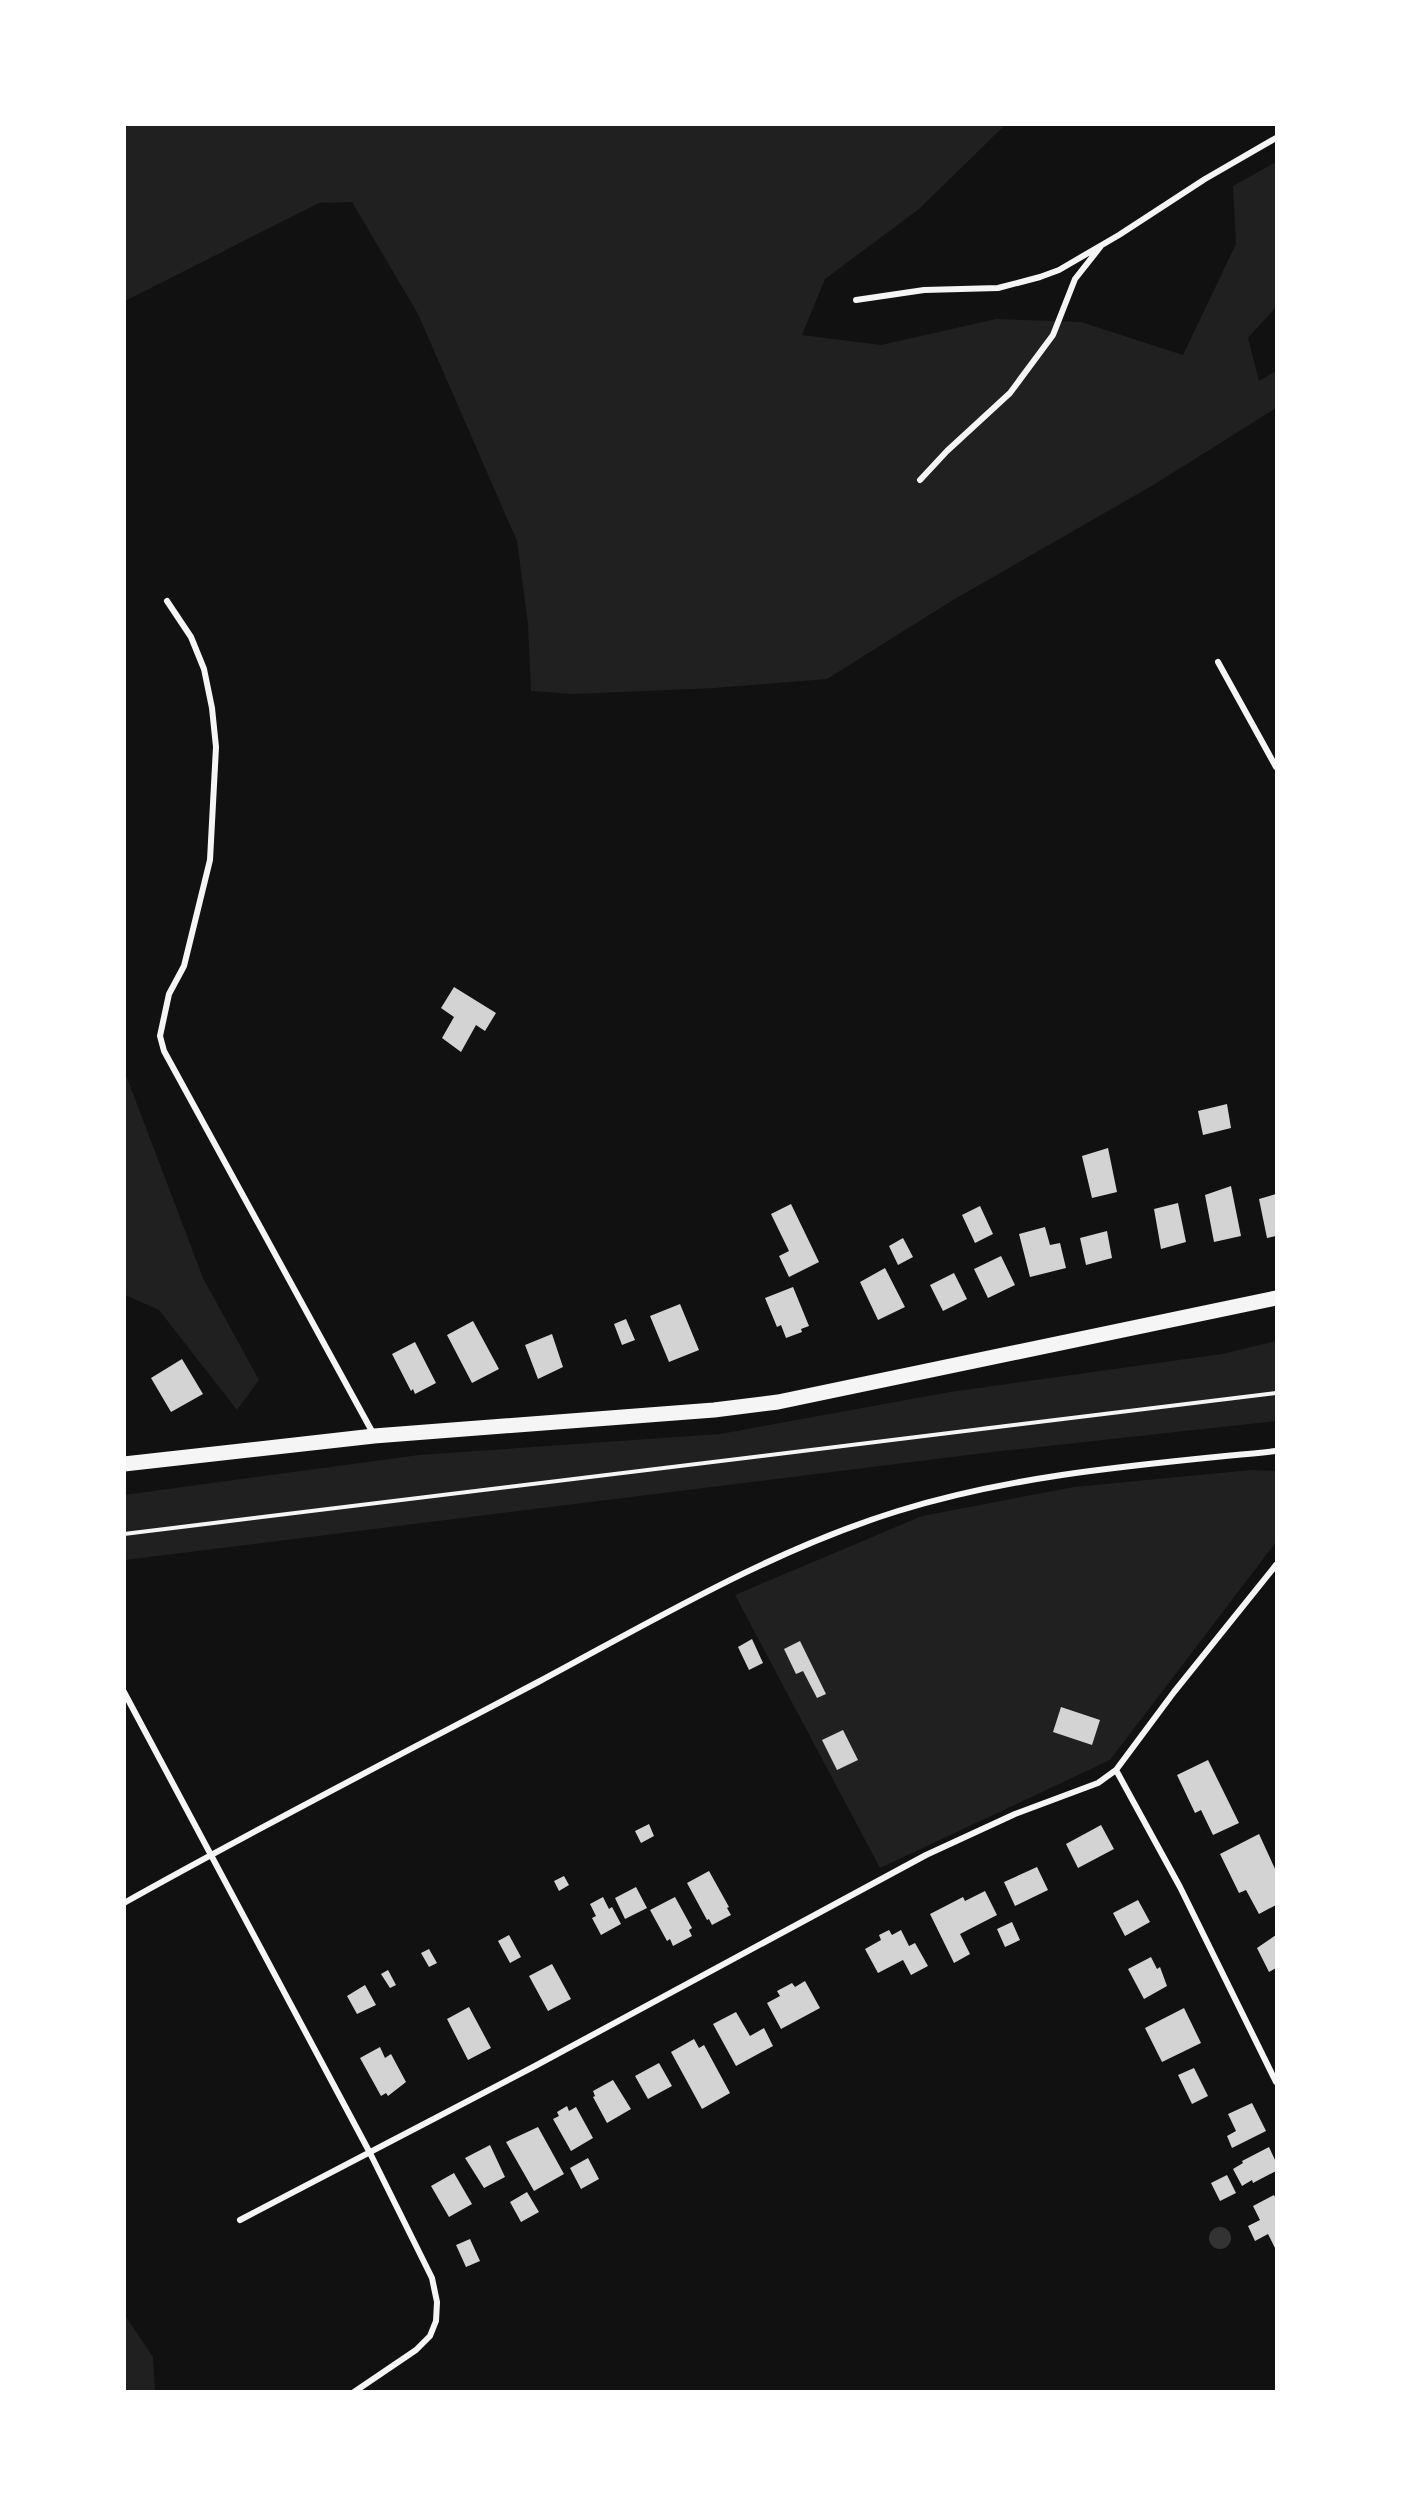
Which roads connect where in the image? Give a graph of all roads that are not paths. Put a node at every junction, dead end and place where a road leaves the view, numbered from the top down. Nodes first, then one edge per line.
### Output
1 (1276, 138) edge
2 (1103, 243) junction
3 (856, 300) dead end
4 (920, 480) dead end
5 (167, 601) dead end
6 (1218, 662) dead end
7 (1276, 767) edge
8 (1276, 1298) edge
9 (375, 1436) junction
10 (1276, 1451) edge
11 (124, 1464) edge
12 (1276, 1564) edge
13 (124, 1692) edge
14 (1116, 1770) junction
15 (211, 1856) junction
16 (124, 1903) edge
17 (1276, 2082) edge
18 (370, 2153) junction
19 (240, 2220) dead end
20 (354, 2391) edge

1 - 2 street
2 - 3 street
2 - 4 street
5 - 9 street
6 - 7 street
8 - 9 main road
9 - 11 main road
10 - 15 street
12 - 14 street
13 - 15 street
14 - 17 street
14 - 18 street
15 - 16 street
15 - 18 street
18 - 19 street
18 - 20 street

